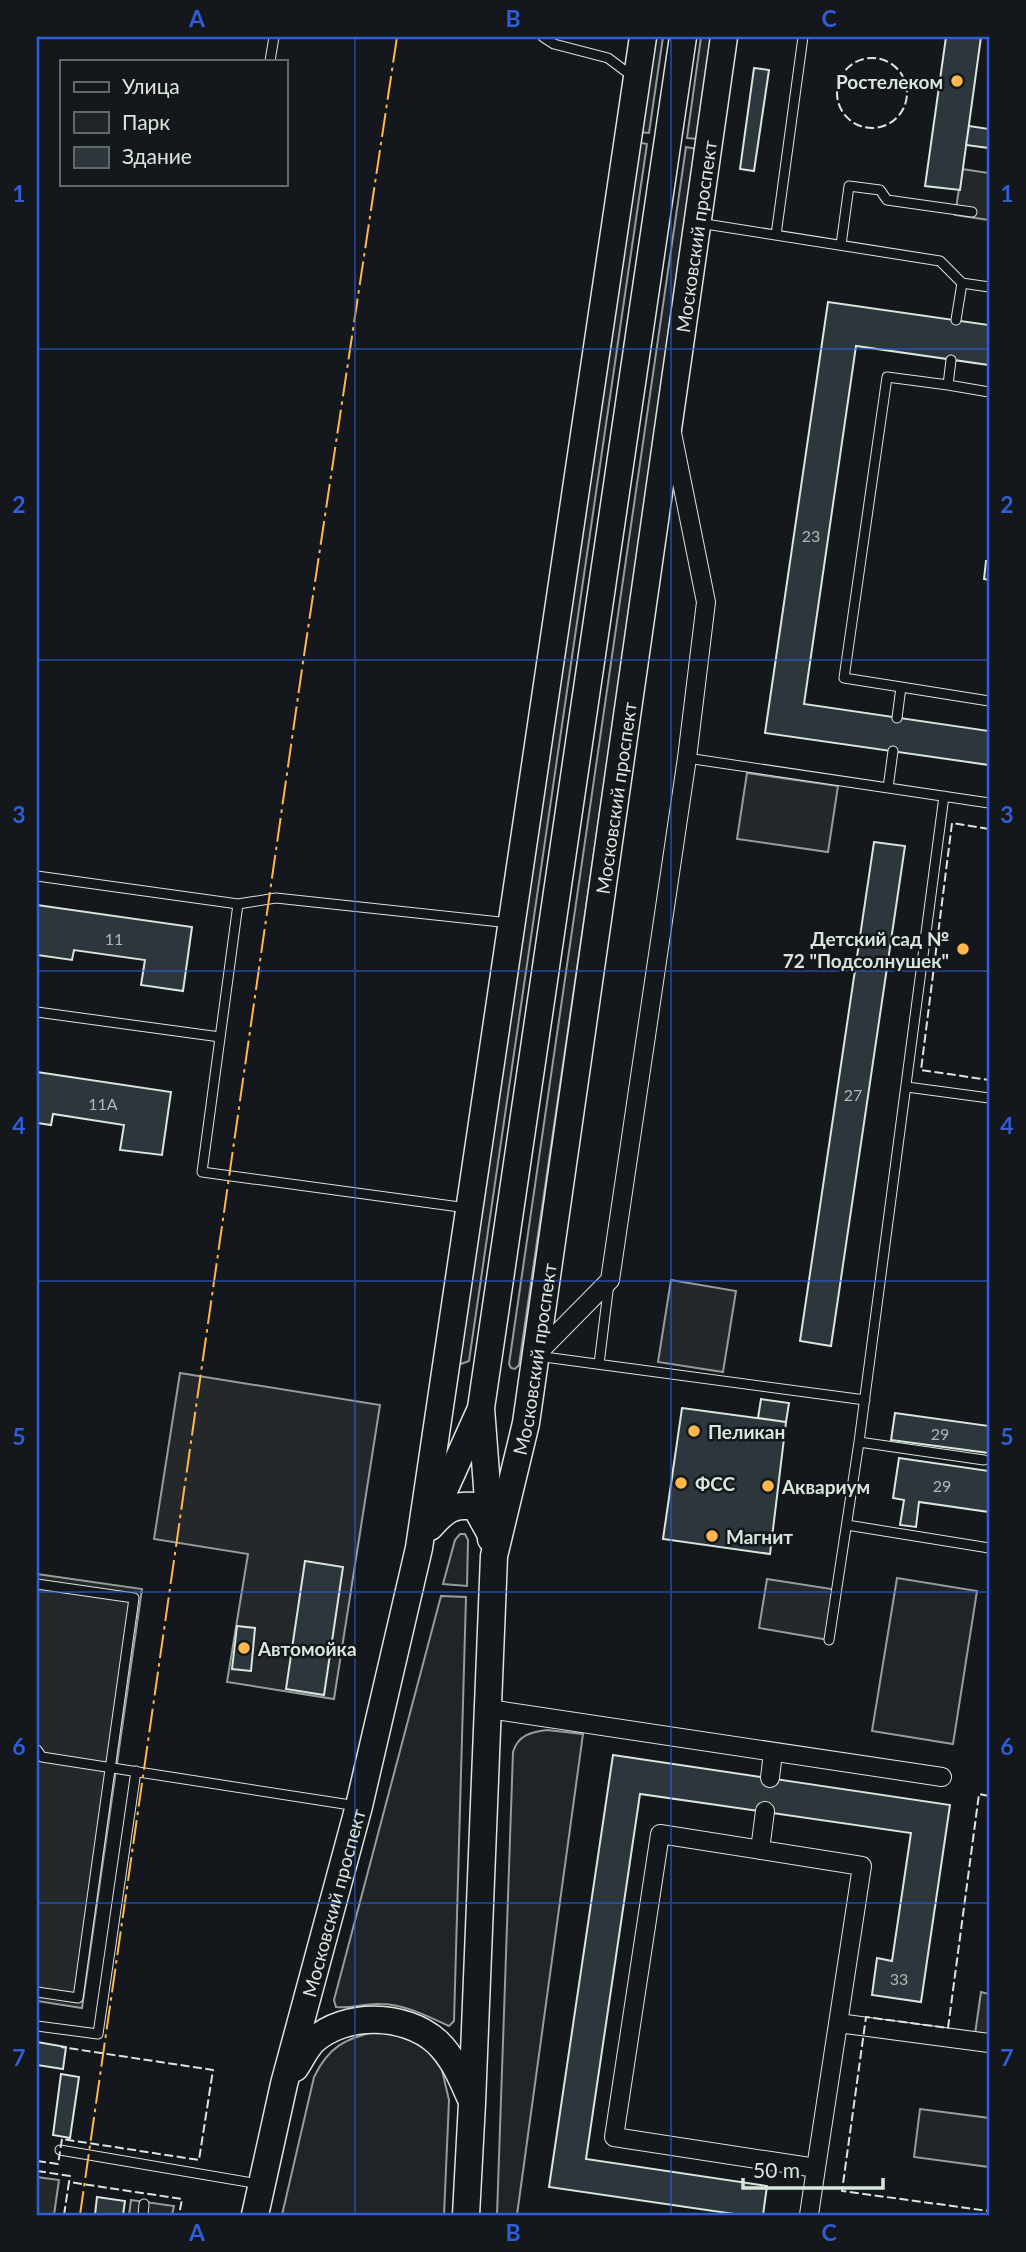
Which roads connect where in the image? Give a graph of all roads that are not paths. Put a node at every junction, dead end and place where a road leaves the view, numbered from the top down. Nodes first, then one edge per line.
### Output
1 (274, 37) edge
2 (543, 37) edge
3 (643, 37) edge
4 (683, 37) edge
5 (724, 37) edge
6 (803, 37) edge
7 (270, 60) edge
8 (636, 79) junction
9 (972, 212) dead end
10 (698, 223) junction
11 (776, 235) junction
12 (841, 245) junction
13 (962, 283) junction
14 (989, 287) edge
15 (956, 320) dead end
16 (951, 360) dead end
17 (948, 385) junction
18 (989, 391) edge
19 (670, 423) junction
20 (901, 687) junction
21 (989, 701) edge
22 (897, 718) dead end
23 (893, 751) dead end
24 (687, 758) junction
25 (888, 788) junction
26 (944, 796) junction
27 (989, 803) edge
28 (37, 876) edge
29 (238, 904) junction
30 (511, 923) junction
31 (37, 1012) edge
32 (220, 1037) junction
33 (907, 1087) junction
34 (989, 1098) edge
35 (469, 1209) junction
36 (610, 1280) junction
37 (535, 1356) junction
38 (598, 1364) junction
39 (864, 1401) junction
40 (481, 1408) junction
41 (859, 1442) junction
42 (984, 1460) dead end
43 (847, 1525) junction
44 (423, 1539) junction
45 (492, 1545) junction
46 (989, 1548) edge
47 (37, 1584) edge
48 (829, 1640) dead end
49 (489, 1709) junction
50 (37, 1750) edge
51 (773, 1752) junction
52 (111, 1767) junction
53 (136, 1771) junction
54 (942, 1777) dead end
55 (770, 1778) tunnel mouth
56 (359, 1806) junction
57 (765, 1811) tunnel mouth
58 (760, 1850) junction
59 (37, 1992) edge
60 (838, 2023) junction
61 (37, 2026) edge
62 (989, 2043) edge
63 (284, 2084) junction
64 (472, 2103) junction
65 (60, 2150) dead end
66 (816, 2168) junction
67 (262, 2184) junction
68 (144, 2204) dead end
69 (143, 2215) edge
70 (255, 2215) edge
71 (466, 2215) edge
72 (809, 2215) edge

1 - 7 lane
2 - 8 lane
3 - 8 main road, Московский проспект
4 - 40 main road, Московский проспект
5 - 10 main road, Московский проспект
6 - 11 lane
8 - 30 main road, Московский проспект
9 - 12 lane
10 - 11 lane
10 - 19 main road, Московский проспект
11 - 12 lane
12 - 13 lane
13 - 14 lane
13 - 15 lane
16 - 17 lane
17 - 18 lane
17 - 20 lane
19 - 24 street
19 - 37 main road, Московский проспект
20 - 21 lane
20 - 22 lane
23 - 25 lane
24 - 25 lane
24 - 36 street
25 - 26 lane
26 - 27 lane
26 - 33 lane
28 - 29 lane
29 - 30 lane
29 - 32 lane
30 - 35 main road, Московский проспект
31 - 32 lane
32 - 35 lane
33 - 34 lane
33 - 39 lane
35 - 44 main road, Московский проспект
36 - 37 street
36 - 38 lane
37 - 38 lane
37 - 45 main road, Московский проспект
38 - 39 lane
39 - 41 lane
40 - 44 main road, Московский проспект
40 - 45 main road, Московский проспект
41 - 42 lane
41 - 43 lane
43 - 46 lane
43 - 48 lane
44 - 45 main road
44 - 56 main road, Московский проспект
45 - 49 main road, Московский проспект
47 - 52 lane
49 - 51 street
49 - 64 main road, Московский проспект
50 - 52 lane
51 - 54 street
51 - 55 street
52 - 53 lane
52 - 59 lane
53 - 56 lane
53 - 61 lane
56 - 63 main road, Московский проспект
57 - 58 street
58 - 60 street
58 - 66 street
60 - 62 street
60 - 66 street
63 - 64 main road
63 - 67 main road, Московский проспект
64 - 71 main road, Московский проспект
65 - 67 lane
66 - 72 street
67 - 70 main road, Московский проспект
68 - 69 lane

